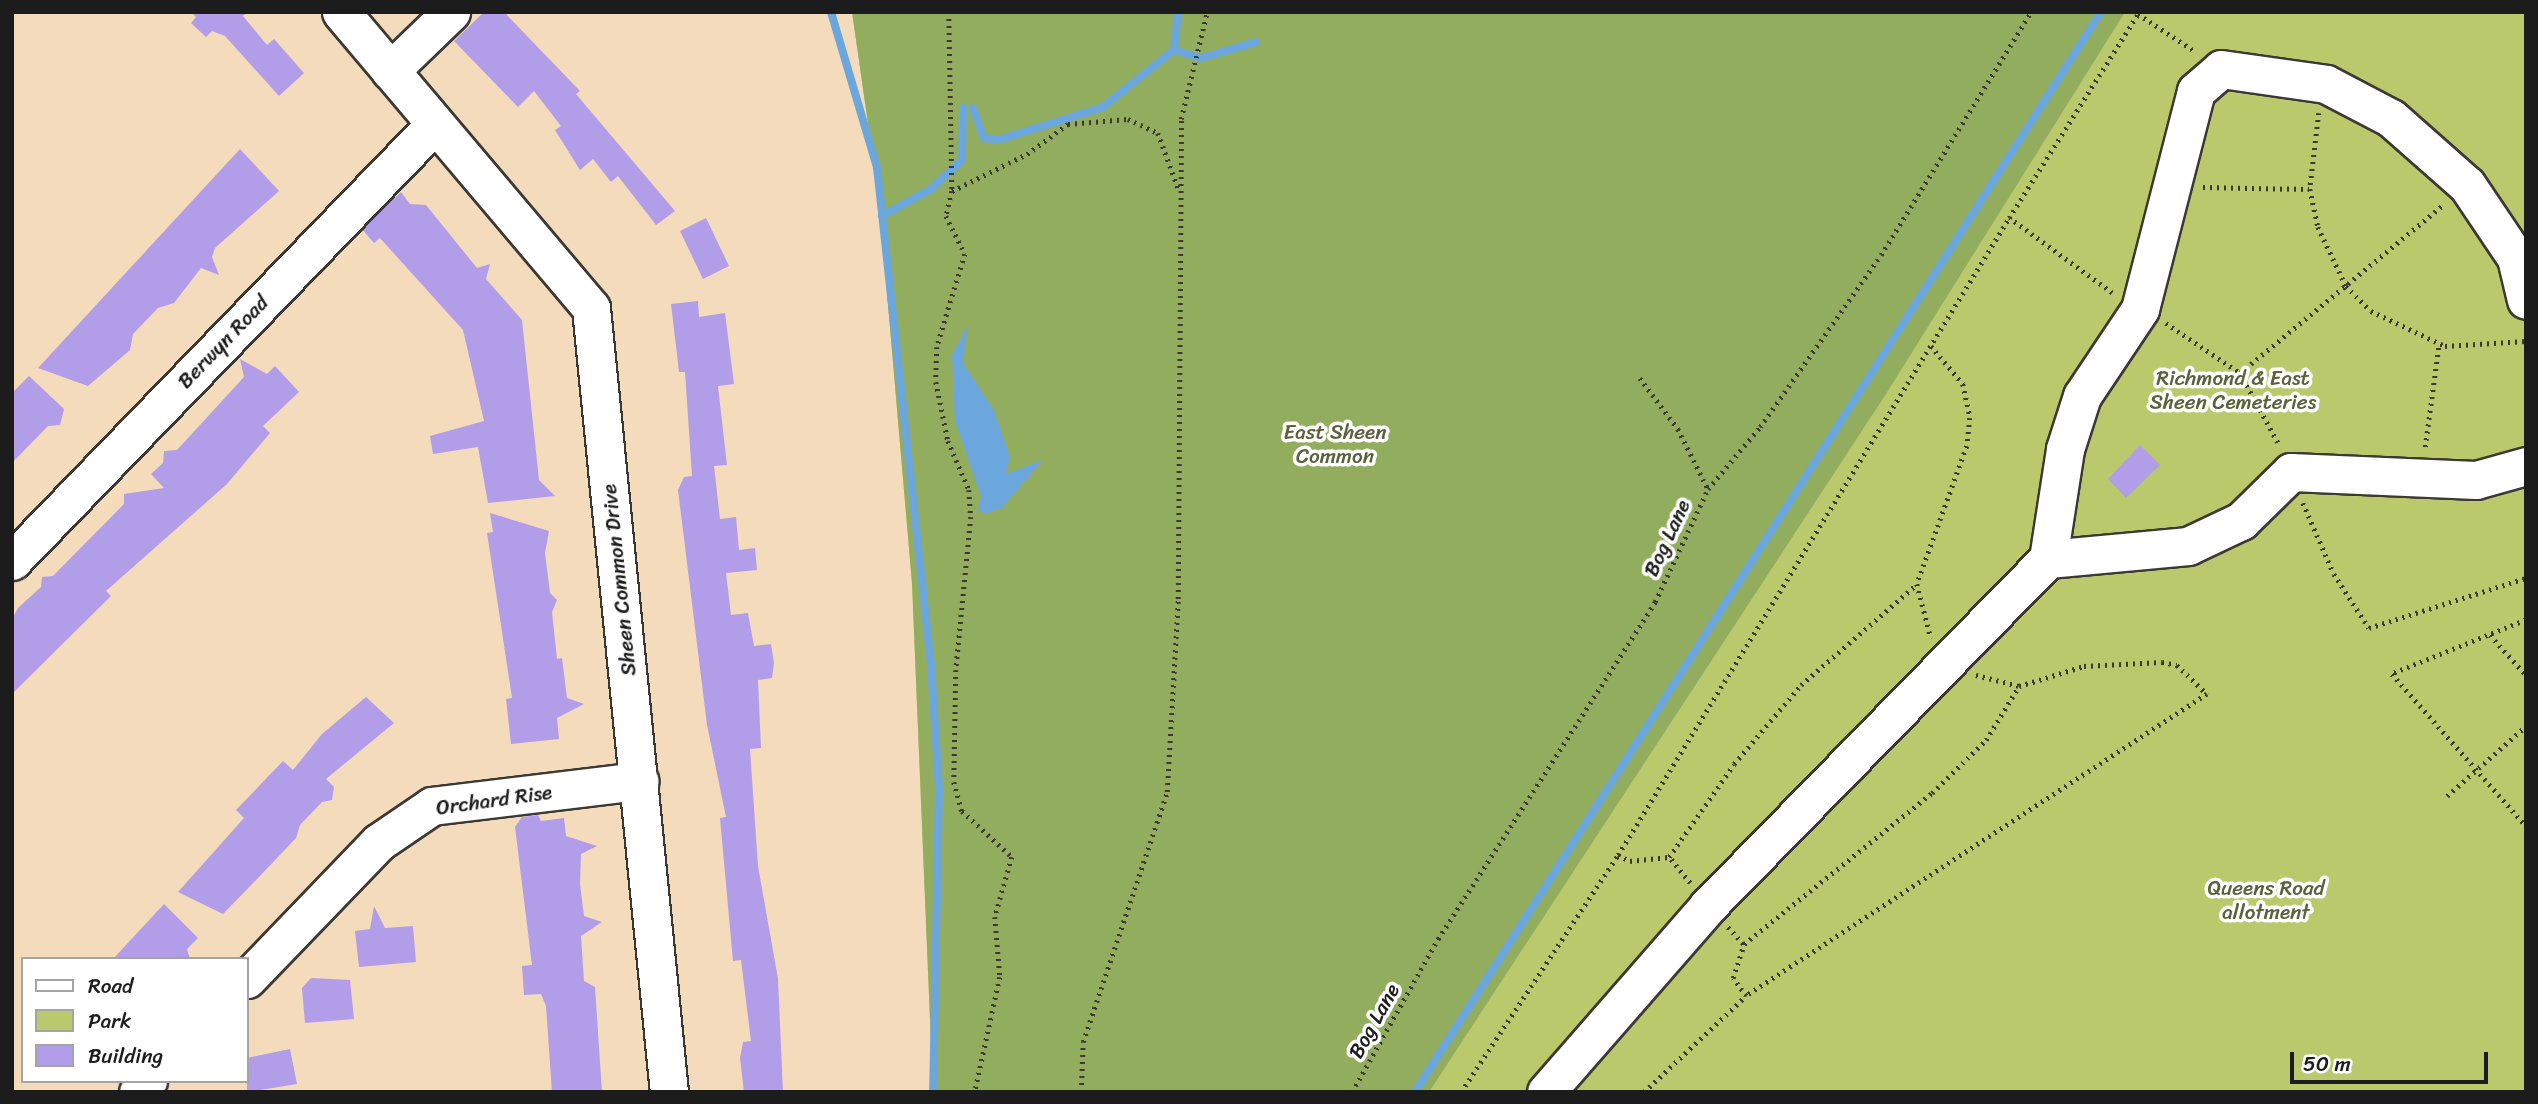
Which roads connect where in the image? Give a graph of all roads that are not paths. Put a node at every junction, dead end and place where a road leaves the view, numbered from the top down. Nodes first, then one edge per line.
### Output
1 (341, 12) edge
2 (451, 12) edge
3 (390, 71) junction
4 (435, 124) junction
5 (2526, 300) edge
6 (2526, 466) edge
7 (2048, 559) junction
8 (12, 561) edge
9 (640, 781) junction
10 (248, 978) edge
11 (669, 1092) edge
12 (1546, 1092) edge

1 - 3 street, Sheen Common Drive
2 - 3 street
3 - 4 street, Sheen Common Drive
4 - 8 street, Berwyn Road
4 - 9 street, Sheen Common Drive
5 - 7 street
6 - 7 street
7 - 12 street
9 - 10 street, Orchard Rise
9 - 11 street, Sheen Common Drive

